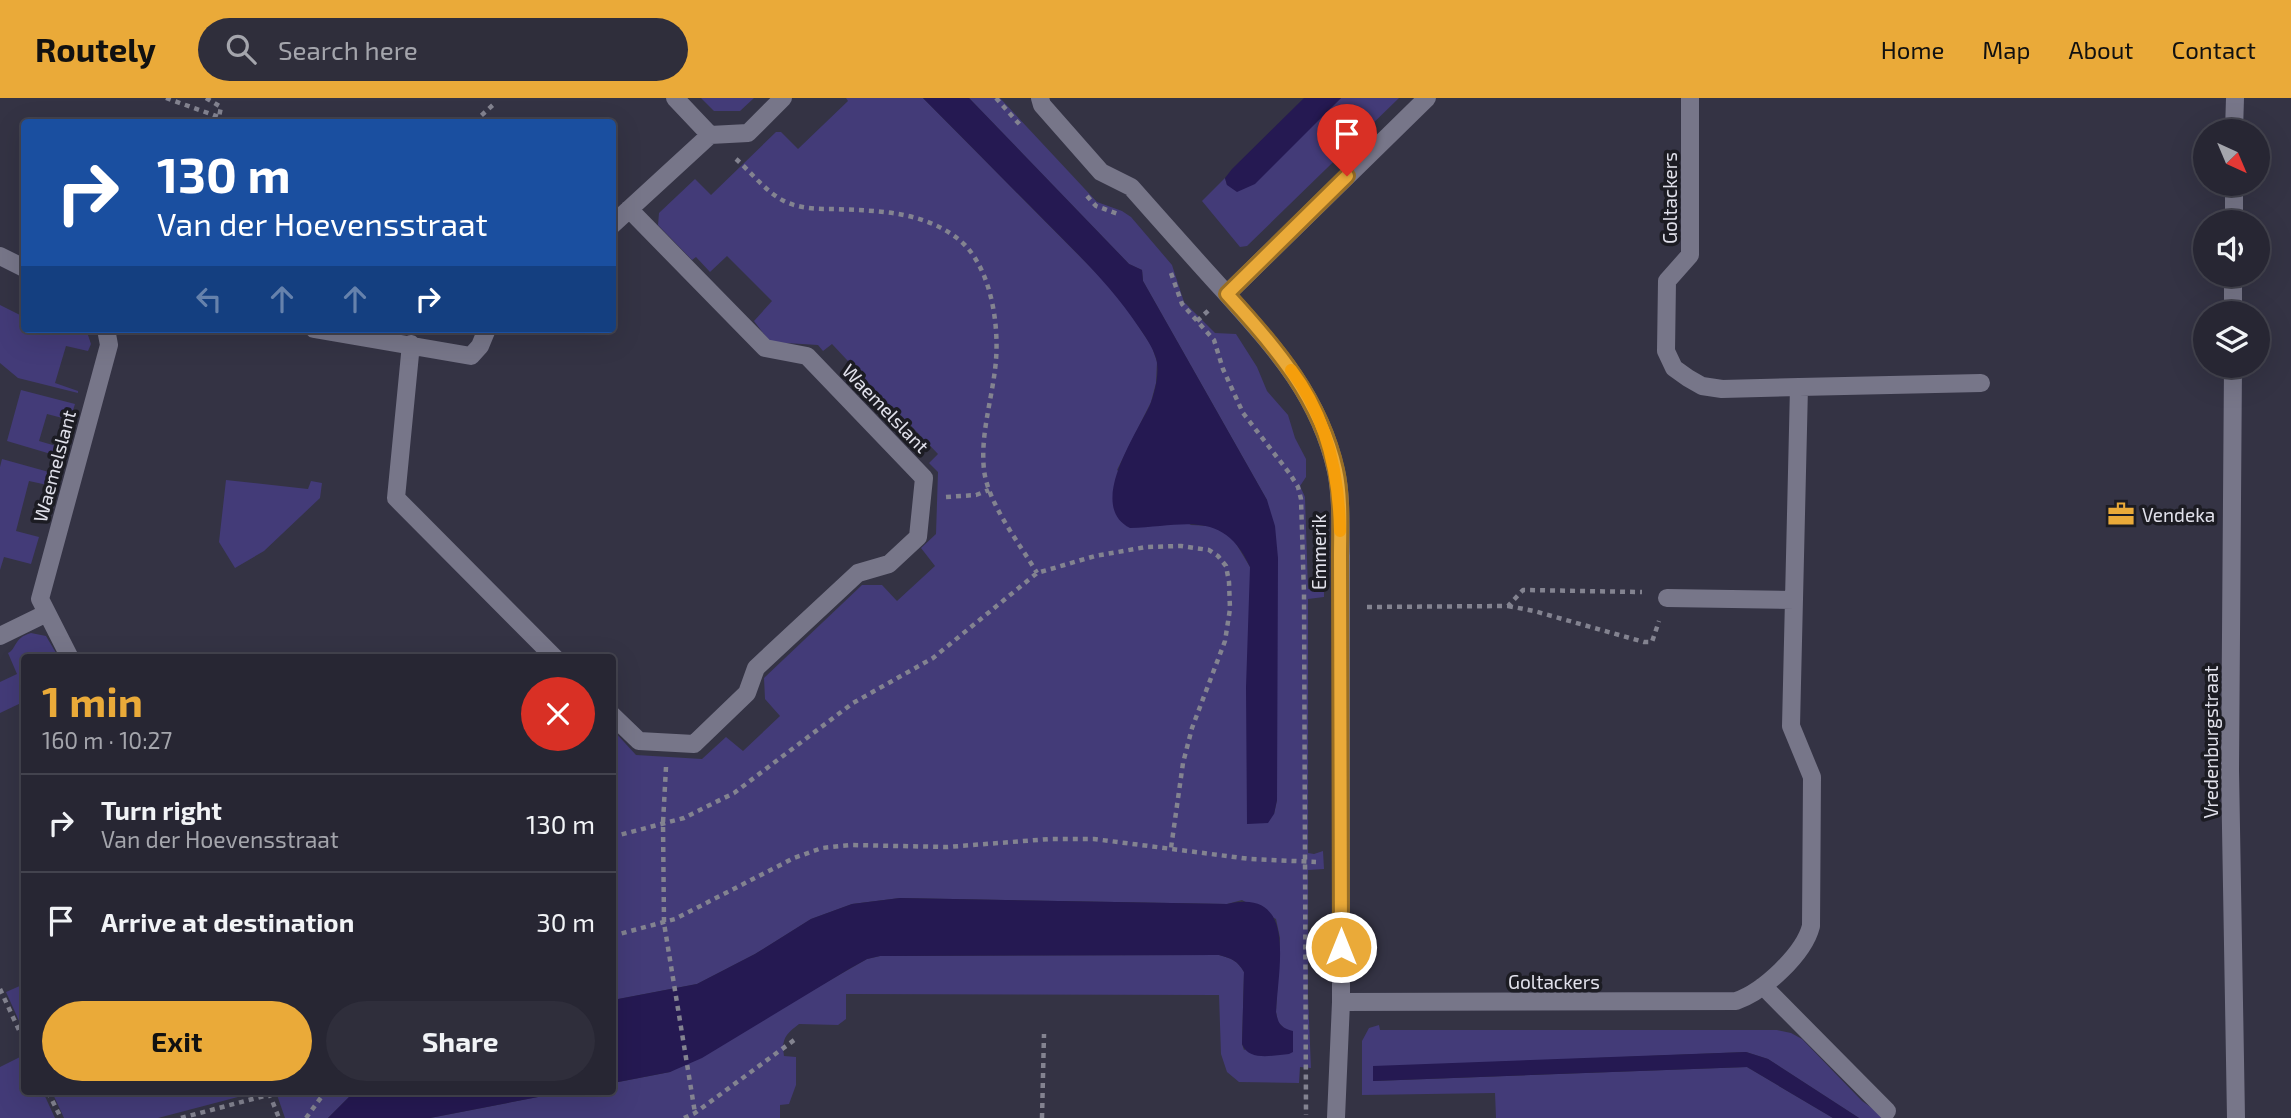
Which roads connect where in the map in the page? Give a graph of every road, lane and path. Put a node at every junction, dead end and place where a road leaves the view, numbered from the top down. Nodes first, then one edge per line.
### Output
1 (166, 98) edge
2 (207, 98) edge
3 (675, 98) edge
4 (783, 98) edge
5 (996, 98) edge
6 (1040, 98) edge
7 (1427, 98) edge
8 (1690, 98) edge
9 (2235, 98) edge
10 (494, 104) dead end
11 (216, 119) edge
12 (218, 119) edge
13 (477, 119) edge
14 (2234, 119) edge
15 (1023, 127) dead end
16 (710, 135) junction
17 (1078, 186) dead end
18 (629, 209) junction
19 (1121, 214) dead end
20 (616, 221) edge
21 (0, 256) edge
22 (21, 266) edge
23 (1169, 266) dead end
24 (1227, 294) junction
25 (107, 333) edge
26 (340, 333) edge
27 (485, 333) edge
28 (411, 344) junction
29 (2233, 378) edge
30 (1981, 383) dead end
31 (1799, 387) junction
32 (989, 490) junction
33 (922, 499) junction
34 (1037, 573) junction
35 (1339, 593) junction
36 (1304, 594) junction
37 (1667, 598) junction
38 (1794, 600) junction
39 (1508, 606) junction
40 (47, 613) junction
41 (0, 636) edge
42 (68, 654) edge
43 (551, 654) edge
44 (616, 719) edge
45 (667, 742) junction
46 (663, 823) junction
47 (616, 836) edge
48 (1171, 848) junction
49 (1304, 862) junction
50 (664, 923) junction
51 (616, 935) edge
52 (1763, 986) junction
53 (0, 989) edge
54 (1341, 1002) junction
55 (21, 1034) edge
56 (1044, 1034) dead end
57 (797, 1038) dead end
58 (50, 1095) edge
59 (263, 1095) edge
60 (271, 1095) edge
61 (323, 1095) edge
62 (1888, 1111) dead end
63 (695, 1114) junction
64 (1306, 1115) dead end
65 (61, 1118) edge
66 (181, 1118) edge
67 (279, 1118) edge
68 (306, 1118) edge
69 (684, 1118) edge
70 (1042, 1118) edge
71 (1336, 1118) edge
72 (2236, 1118) edge

1 - 11 path
2 - 12 path
3 - 16 street
4 - 16 street
5 - 15 path
6 - 24 street, Emmerik
7 - 24 street
8 - 31 street, Goltackers
9 - 14 street
10 - 13 path
16 - 18 street
16 - 32 path
17 - 19 path
18 - 20 street
18 - 33 street, Waemelslant
21 - 22 street
23 - 36 path
24 - 35 street, Emmerik
25 - 40 street, Waemelslant
26 - 28 street
27 - 28 street
28 - 43 street
29 - 72 street, Vredenburgstraat
30 - 31 street, Goltackers
31 - 38 street, Goltackers
32 - 33 path
32 - 34 path
33 - 45 street, Waemelslant
34 - 46 path
34 - 48 path
35 - 36 path
35 - 39 path
35 - 54 street, Emmerik
36 - 49 path
37 - 38 street
37 - 39 path
37 - 39 path
38 - 52 street, Goltackers
40 - 41 street
40 - 42 street, Waemelslant
44 - 45 street, Waemelslant
45 - 46 path
46 - 47 path
46 - 50 path
48 - 49 path
48 - 50 path
49 - 64 path
50 - 51 path
50 - 63 path
52 - 54 street, Goltackers
52 - 62 street
53 - 55 path
54 - 71 street, Emmerik
56 - 70 path
57 - 63 path
58 - 65 path
59 - 66 path
60 - 67 path
61 - 68 path
63 - 69 path

